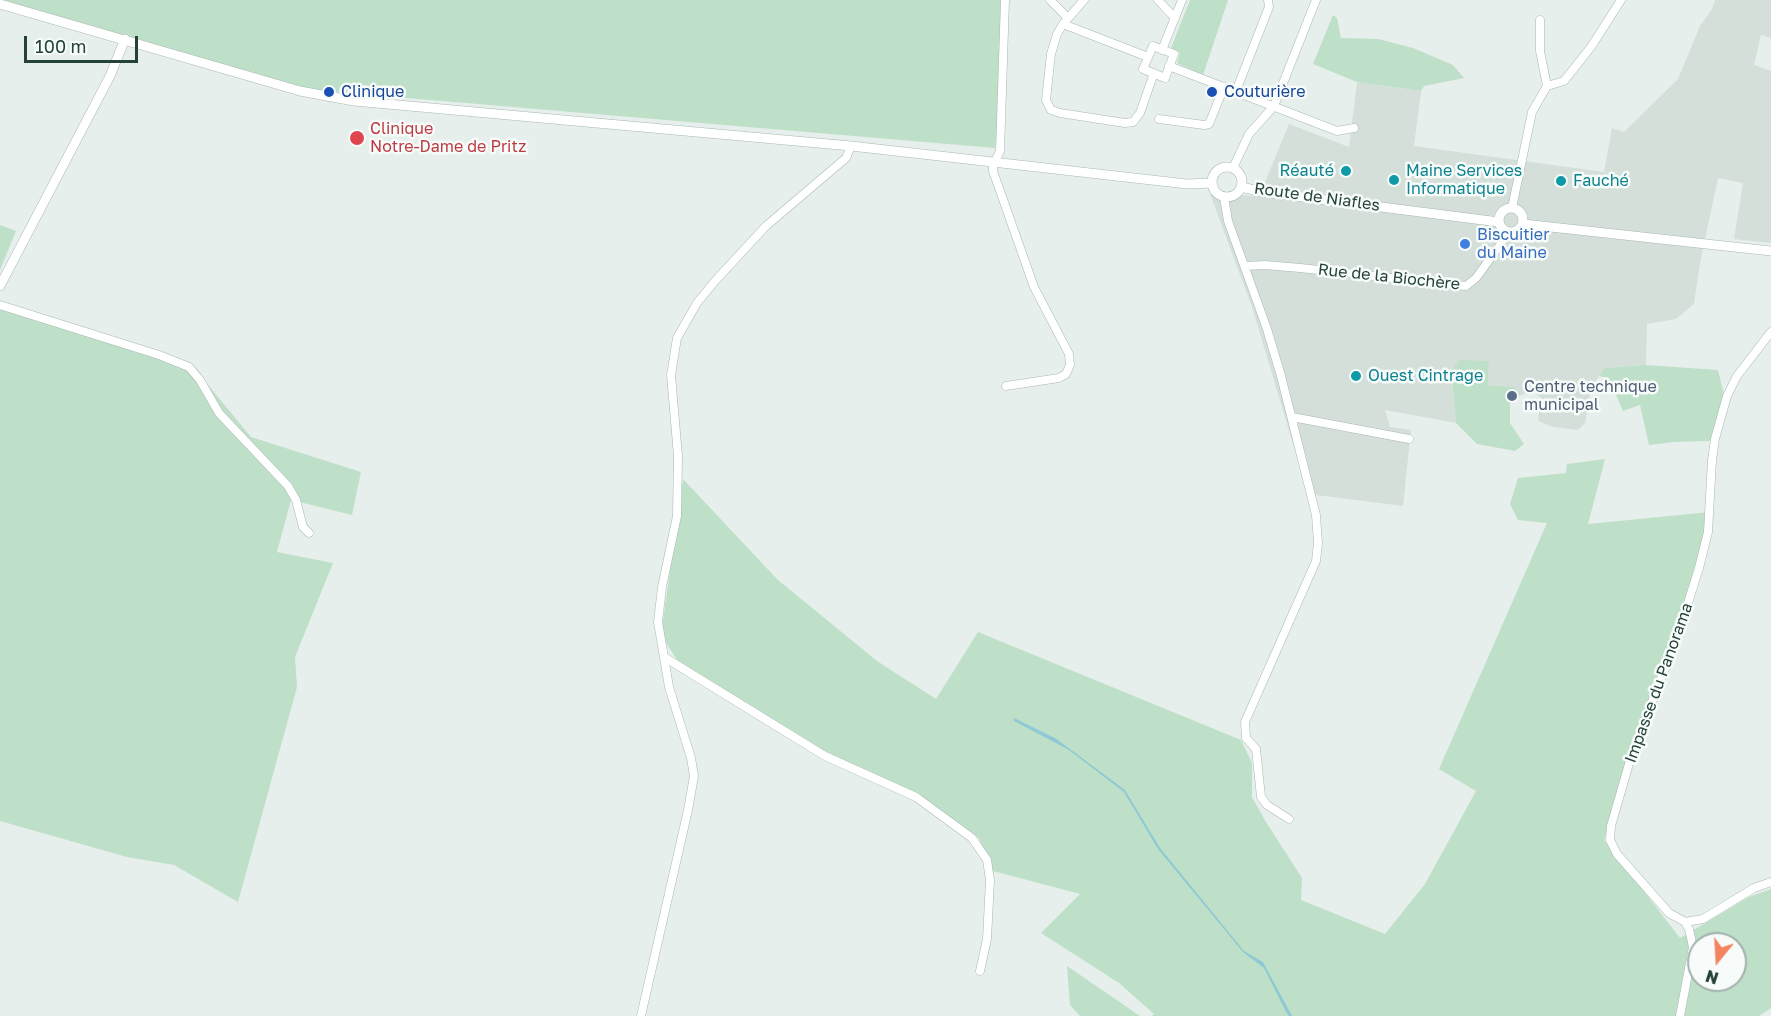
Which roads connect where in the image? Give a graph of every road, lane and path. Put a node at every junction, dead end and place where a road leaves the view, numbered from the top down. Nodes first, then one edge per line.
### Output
1 (1005, 0) edge
2 (1050, 0) edge
3 (1084, 0) edge
4 (1158, 0) edge
5 (1182, 0) edge
6 (1268, 0) edge
7 (1317, 0) edge
8 (1621, 0) edge
9 (0, 4) edge
10 (1175, 18) junction
11 (1540, 20) dead end
12 (1065, 21) junction
13 (125, 39) junction
14 (1162, 50) junction
15 (1148, 57) junction
16 (1169, 66) junction
17 (1154, 73) junction
18 (1547, 86) junction
19 (1224, 87) junction
20 (1236, 91) junction
21 (1274, 106) junction
22 (1159, 120) dead end
23 (1354, 128) dead end
24 (852, 146) junction
25 (995, 163) junction
26 (1233, 168) junction
27 (1212, 183) junction
28 (1241, 187) junction
29 (1224, 197) junction
30 (1512, 208) junction
31 (1499, 222) junction
32 (1523, 224) junction
33 (1507, 232) junction
34 (1771, 251) edge
35 (1245, 266) junction
36 (0, 286) edge
37 (0, 305) edge
38 (1771, 332) edge
39 (1006, 386) dead end
40 (1292, 417) junction
41 (1409, 439) dead end
42 (309, 533) dead end
43 (664, 657) junction
44 (1289, 819) dead end
45 (1771, 882) edge
46 (1685, 922) junction
47 (980, 971) dead end
48 (641, 1016) edge
49 (1680, 1016) edge

1 - 25 street
2 - 12 street
3 - 12 street
4 - 10 street
5 - 10 street
6 - 20 street
7 - 21 street
8 - 18 street
9 - 13 street
10 - 14 street
11 - 18 street
12 - 15 street
12 - 17 street
13 - 24 street
13 - 36 street
14 - 15 street
14 - 16 street
15 - 17 street
16 - 17 street
16 - 19 street
18 - 30 street
19 - 20 street
19 - 22 street
20 - 21 street
21 - 23 street
21 - 26 street
24 - 25 street
24 - 43 street
25 - 27 street
25 - 39 street
26 - 27 street
26 - 28 street
27 - 29 street
28 - 29 street
28 - 31 street, Route de Niafles
29 - 35 street
30 - 31 street
30 - 32 street
31 - 33 street
32 - 33 street
32 - 34 street
33 - 35 street, Rue de la Biochère
35 - 40 street
37 - 42 street
38 - 46 street, Impasse du Panorama
40 - 41 street
40 - 44 street
43 - 47 street
43 - 48 street
45 - 46 street
46 - 49 street

